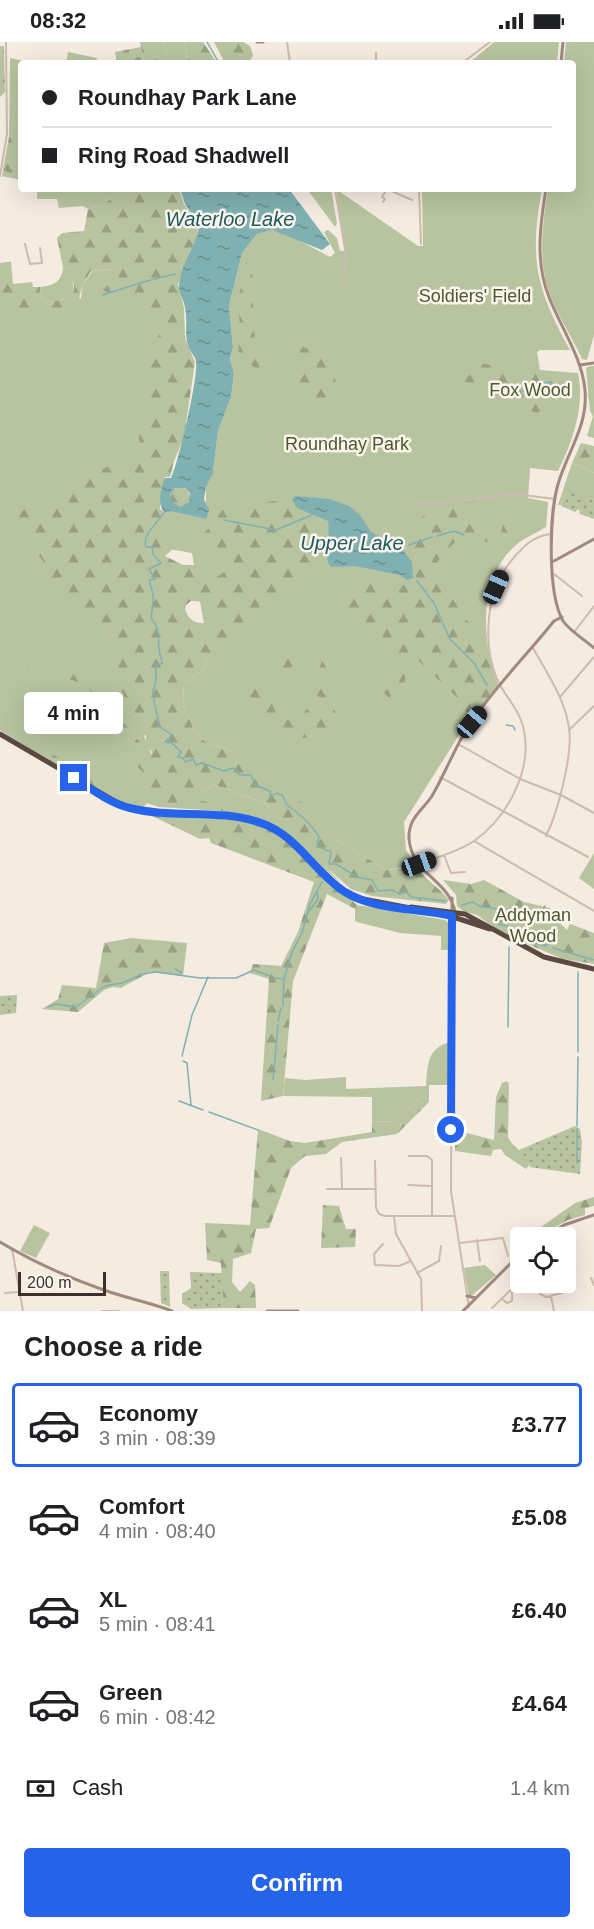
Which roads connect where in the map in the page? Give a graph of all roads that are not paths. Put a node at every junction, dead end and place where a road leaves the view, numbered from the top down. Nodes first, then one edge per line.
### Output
1 (6, 42) edge
2 (257, 42) edge
3 (263, 42) edge
4 (287, 42) edge
5 (490, 42) edge
6 (563, 42) edge
7 (376, 53) dead end
8 (290, 60) edge
9 (376, 60) edge
10 (466, 60) edge
11 (561, 60) edge
12 (0, 176) edge
13 (334, 192) edge
14 (385, 192) edge
15 (419, 192) edge
16 (546, 192) edge
17 (398, 193) edge
18 (412, 200) dead end
19 (383, 202) dead end
20 (25, 244) dead end
21 (421, 244) dead end
22 (40, 248) dead end
23 (343, 285) dead end
24 (594, 363) edge
25 (580, 365) junction
26 (555, 499) junction
27 (412, 501) dead end
28 (551, 534) junction
29 (593, 541) edge
30 (553, 562) junction
31 (554, 574) junction
32 (582, 596) dead end
33 (594, 606) edge
34 (561, 617) junction
35 (575, 631) junction
36 (533, 648) junction
37 (594, 648) edge
38 (594, 657) edge
39 (501, 686) junction
40 (560, 697) junction
41 (594, 706) edge
42 (570, 729) junction
43 (0, 734) edge
44 (458, 744) junction
45 (440, 777) junction
46 (520, 779) junction
47 (561, 795) junction
48 (504, 812) junction
49 (594, 813) edge
50 (546, 836) junction
51 (474, 841) junction
52 (444, 855) junction
53 (588, 857) dead end
54 (419, 864) junction
55 (465, 872) dead end
56 (594, 911) edge
57 (454, 914) junction
58 (594, 969) edge
59 (409, 1157) dead end
60 (342, 1158) dead end
61 (376, 1161) dead end
62 (408, 1185) dead end
63 (432, 1186) junction
64 (327, 1189) dead end
65 (342, 1189) junction
66 (376, 1189) junction
67 (394, 1216) junction
68 (432, 1216) junction
69 (454, 1216) junction
70 (594, 1217) edge
71 (564, 1227) edge
72 (477, 1240) junction
73 (0, 1242) edge
74 (458, 1243) junction
75 (383, 1244) dead end
76 (441, 1246) dead end
77 (12, 1249) junction
78 (508, 1256) dead end
79 (411, 1261) junction
80 (480, 1261) dead end
81 (510, 1264) edge
82 (417, 1273) junction
83 (591, 1278) dead end
84 (593, 1286) edge
85 (510, 1291) edge
86 (19, 1292) junction
87 (5, 1293) dead end
88 (512, 1293) edge
89 (540, 1293) edge
90 (560, 1293) edge
91 (467, 1296) junction
92 (551, 1296) junction
93 (476, 1298) junction
94 (502, 1299) junction
95 (492, 1308) dead end
96 (470, 1309) edge
97 (22, 1311) edge
98 (102, 1311) edge
99 (119, 1311) edge
100 (172, 1311) edge
101 (267, 1311) edge
102 (298, 1311) edge
103 (422, 1311) edge
104 (463, 1311) edge
105 (554, 1311) edge

1 - 12 street
2 - 3 street
4 - 8 street
5 - 10 street
6 - 11 street
7 - 9 street
13 - 23 street
14 - 19 street
15 - 21 street
16 - 25 street
17 - 18 street
20 - 22 street
24 - 25 street
25 - 26 street
26 - 27 street
26 - 28 street
28 - 30 street
28 - 39 street
29 - 30 street
30 - 31 street
31 - 32 street
31 - 34 street
33 - 35 street
34 - 35 street
34 - 36 street
35 - 37 street
36 - 39 street
36 - 40 street
38 - 40 street
39 - 44 street
39 - 46 street
40 - 42 street
41 - 42 street
42 - 47 street
43 - 57 highway
44 - 45 street
44 - 46 street
45 - 48 street
45 - 54 street
46 - 47 street
46 - 48 street
47 - 49 street
47 - 50 street
48 - 50 street
48 - 51 street
50 - 53 street
51 - 52 street
51 - 56 street
52 - 54 street
52 - 55 street
54 - 57 street
57 - 58 highway
57 - 69 street
59 - 63 street
60 - 65 street
61 - 66 street
62 - 63 street
63 - 68 street
64 - 65 street
65 - 66 street
66 - 67 street
67 - 68 street
67 - 79 street
68 - 69 street
69 - 74 street
70 - 71 street
72 - 74 street
72 - 78 street
72 - 80 street
73 - 77 street
74 - 91 street
75 - 79 street
76 - 82 street
77 - 86 street
77 - 100 street
79 - 82 street
81 - 93 street
82 - 103 street
83 - 84 street
85 - 94 street
86 - 87 street
86 - 97 street
88 - 94 street
89 - 92 street
90 - 92 street
91 - 93 street
91 - 96 street
92 - 105 street
93 - 96 street
94 - 95 street
96 - 104 street
98 - 99 street
101 - 102 street

